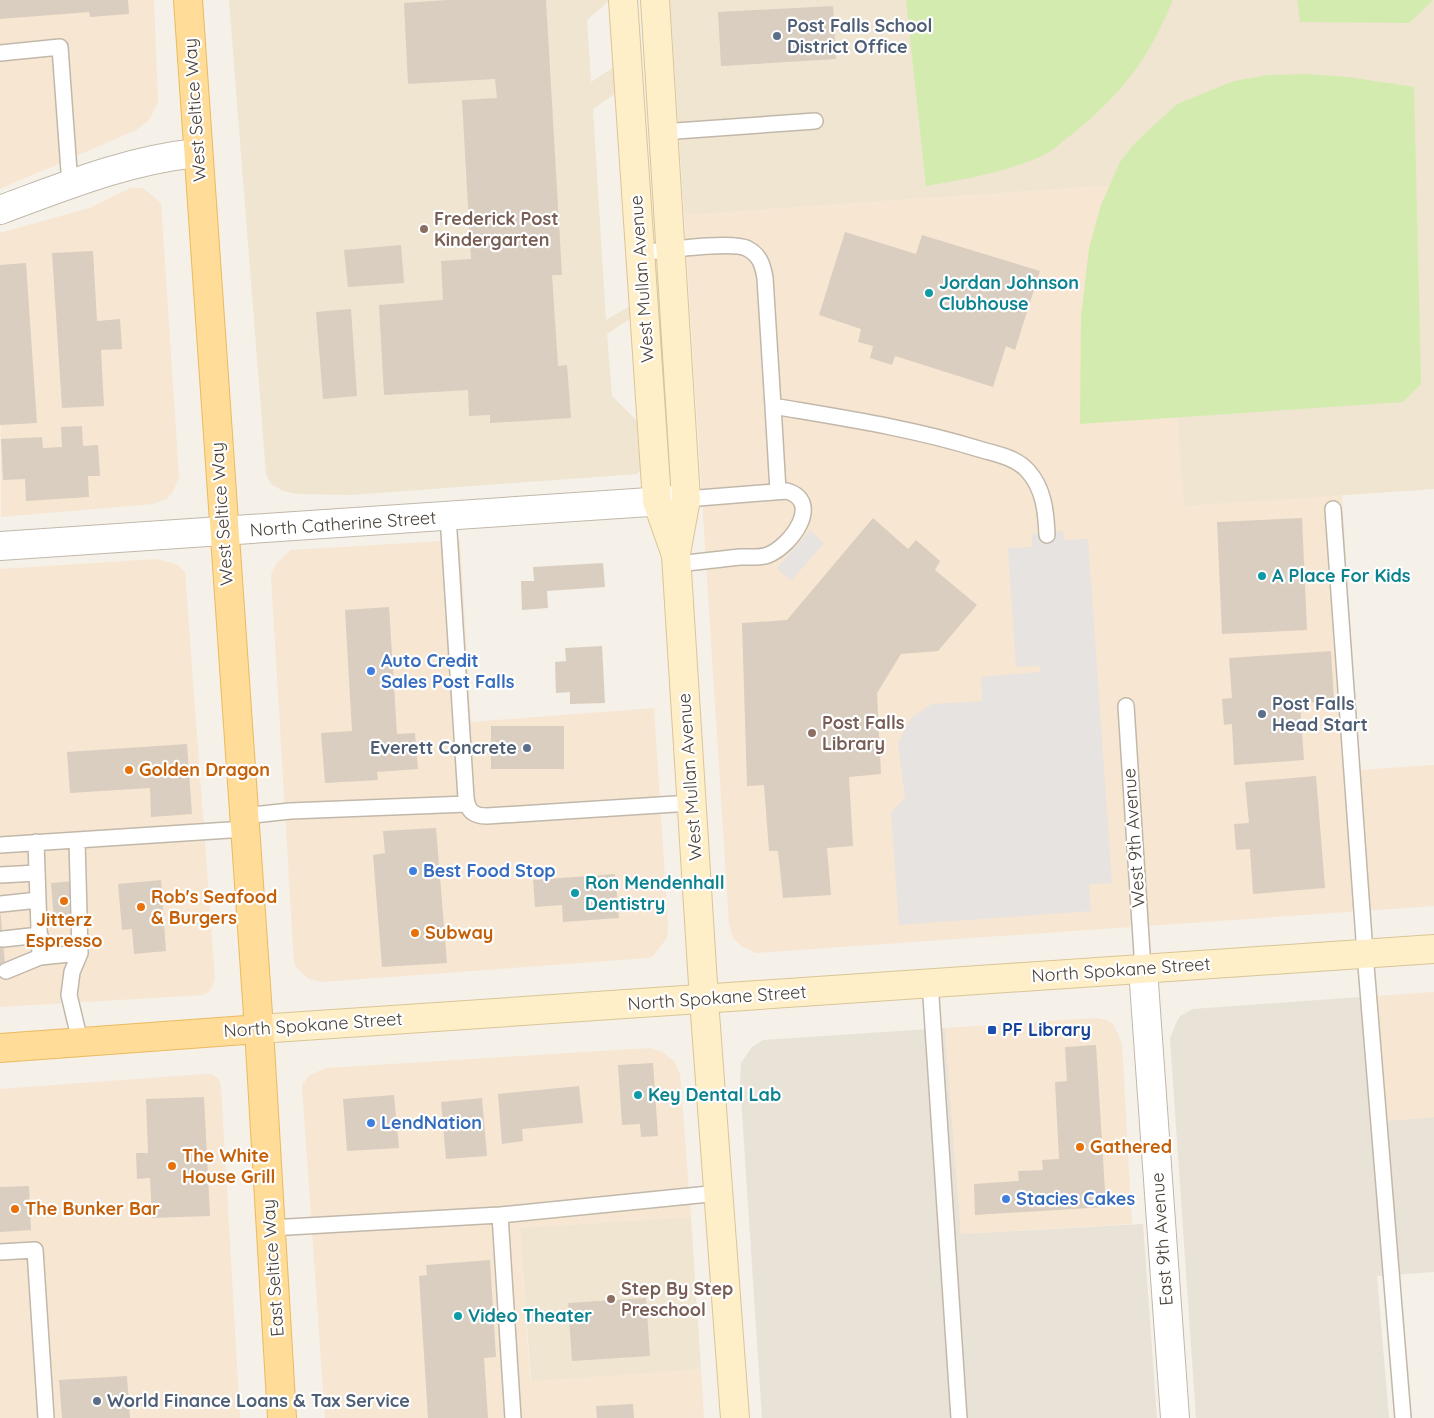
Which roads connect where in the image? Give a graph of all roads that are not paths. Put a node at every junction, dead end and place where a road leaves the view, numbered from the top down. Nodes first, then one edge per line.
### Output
1 (188, 0) edge
2 (623, 0) edge
3 (655, 0) edge
4 (0, 53) edge
5 (815, 121) dead end
6 (662, 132) junction
7 (198, 153) junction
8 (70, 185) junction
9 (0, 210) edge
10 (670, 250) junction
11 (640, 253) junction
12 (773, 406) junction
13 (778, 491) junction
14 (686, 499) junction
15 (658, 501) junction
16 (1333, 509) dead end
17 (448, 516) junction
18 (224, 532) junction
19 (1047, 535) dead end
20 (0, 546) edge
21 (676, 559) junction
22 (1126, 706) dead end
23 (691, 803) junction
24 (467, 804) junction
25 (244, 822) junction
26 (77, 840) junction
27 (36, 842) junction
28 (0, 845) edge
29 (37, 873) junction
30 (0, 876) edge
31 (38, 900) junction
32 (1, 904) dead end
33 (40, 935) junction
34 (3, 940) dead end
35 (1434, 949) edge
36 (1365, 953) junction
37 (80, 954) junction
38 (40, 957) junction
39 (1143, 969) junction
40 (6, 971) dead end
41 (930, 982) junction
42 (704, 1000) junction
43 (259, 1029) junction
44 (80, 1041) junction
45 (0, 1048) edge
46 (719, 1193) junction
47 (500, 1215) junction
48 (270, 1228) junction
49 (0, 1252) edge
50 (46, 1418) edge
51 (282, 1418) edge
52 (513, 1418) edge
53 (735, 1418) edge
54 (959, 1418) edge
55 (1175, 1418) edge
56 (1402, 1418) edge

1 - 7 main road, West Seltice Way
2 - 11 street, West Mullan Avenue
3 - 6 street, West Mullan Avenue
4 - 8 lane
5 - 6 lane
6 - 10 street, West Mullan Avenue
7 - 8 street
7 - 18 main road, West Seltice Way
8 - 9 street
10 - 11 lane
10 - 12 lane
10 - 14 street, West Mullan Avenue
11 - 15 street, West Mullan Avenue
12 - 13 lane
12 - 19 lane
13 - 14 lane
13 - 21 lane
14 - 15 street, North Catherine Street
14 - 21 street, West Mullan Avenue
15 - 17 street, North Catherine Street
15 - 21 street, West Mullan Avenue
16 - 36 lane
17 - 18 street, North Catherine Street
17 - 24 lane
18 - 20 street, North Catherine Street
18 - 25 main road, West Seltice Way
21 - 23 street, West Mullan Avenue
22 - 39 lane, West 9th Avenue
23 - 24 lane
23 - 42 street, West Mullan Avenue
24 - 25 lane
25 - 26 lane
25 - 43 main road, West Seltice Way
26 - 27 lane
26 - 37 lane
27 - 28 lane
27 - 29 lane
29 - 30 lane
29 - 31 lane
31 - 32 lane
31 - 33 lane
33 - 34 lane
33 - 38 lane
35 - 36 street, North Spokane Street
36 - 39 street, North Spokane Street
36 - 56 lane
37 - 38 lane
37 - 44 lane
38 - 40 lane
39 - 41 street, North Spokane Street
39 - 55 street, East 9th Avenue
41 - 42 street, North Spokane Street
41 - 54 lane
42 - 43 street, North Spokane Street
42 - 46 street, West Mullan Avenue
43 - 44 main road, North Spokane Street
43 - 48 main road, East Seltice Way
44 - 45 main road, North Spokane Street
46 - 47 lane
46 - 53 street, West Mullan Avenue
47 - 48 lane
47 - 52 lane
48 - 51 main road, East Seltice Way
49 - 50 lane

